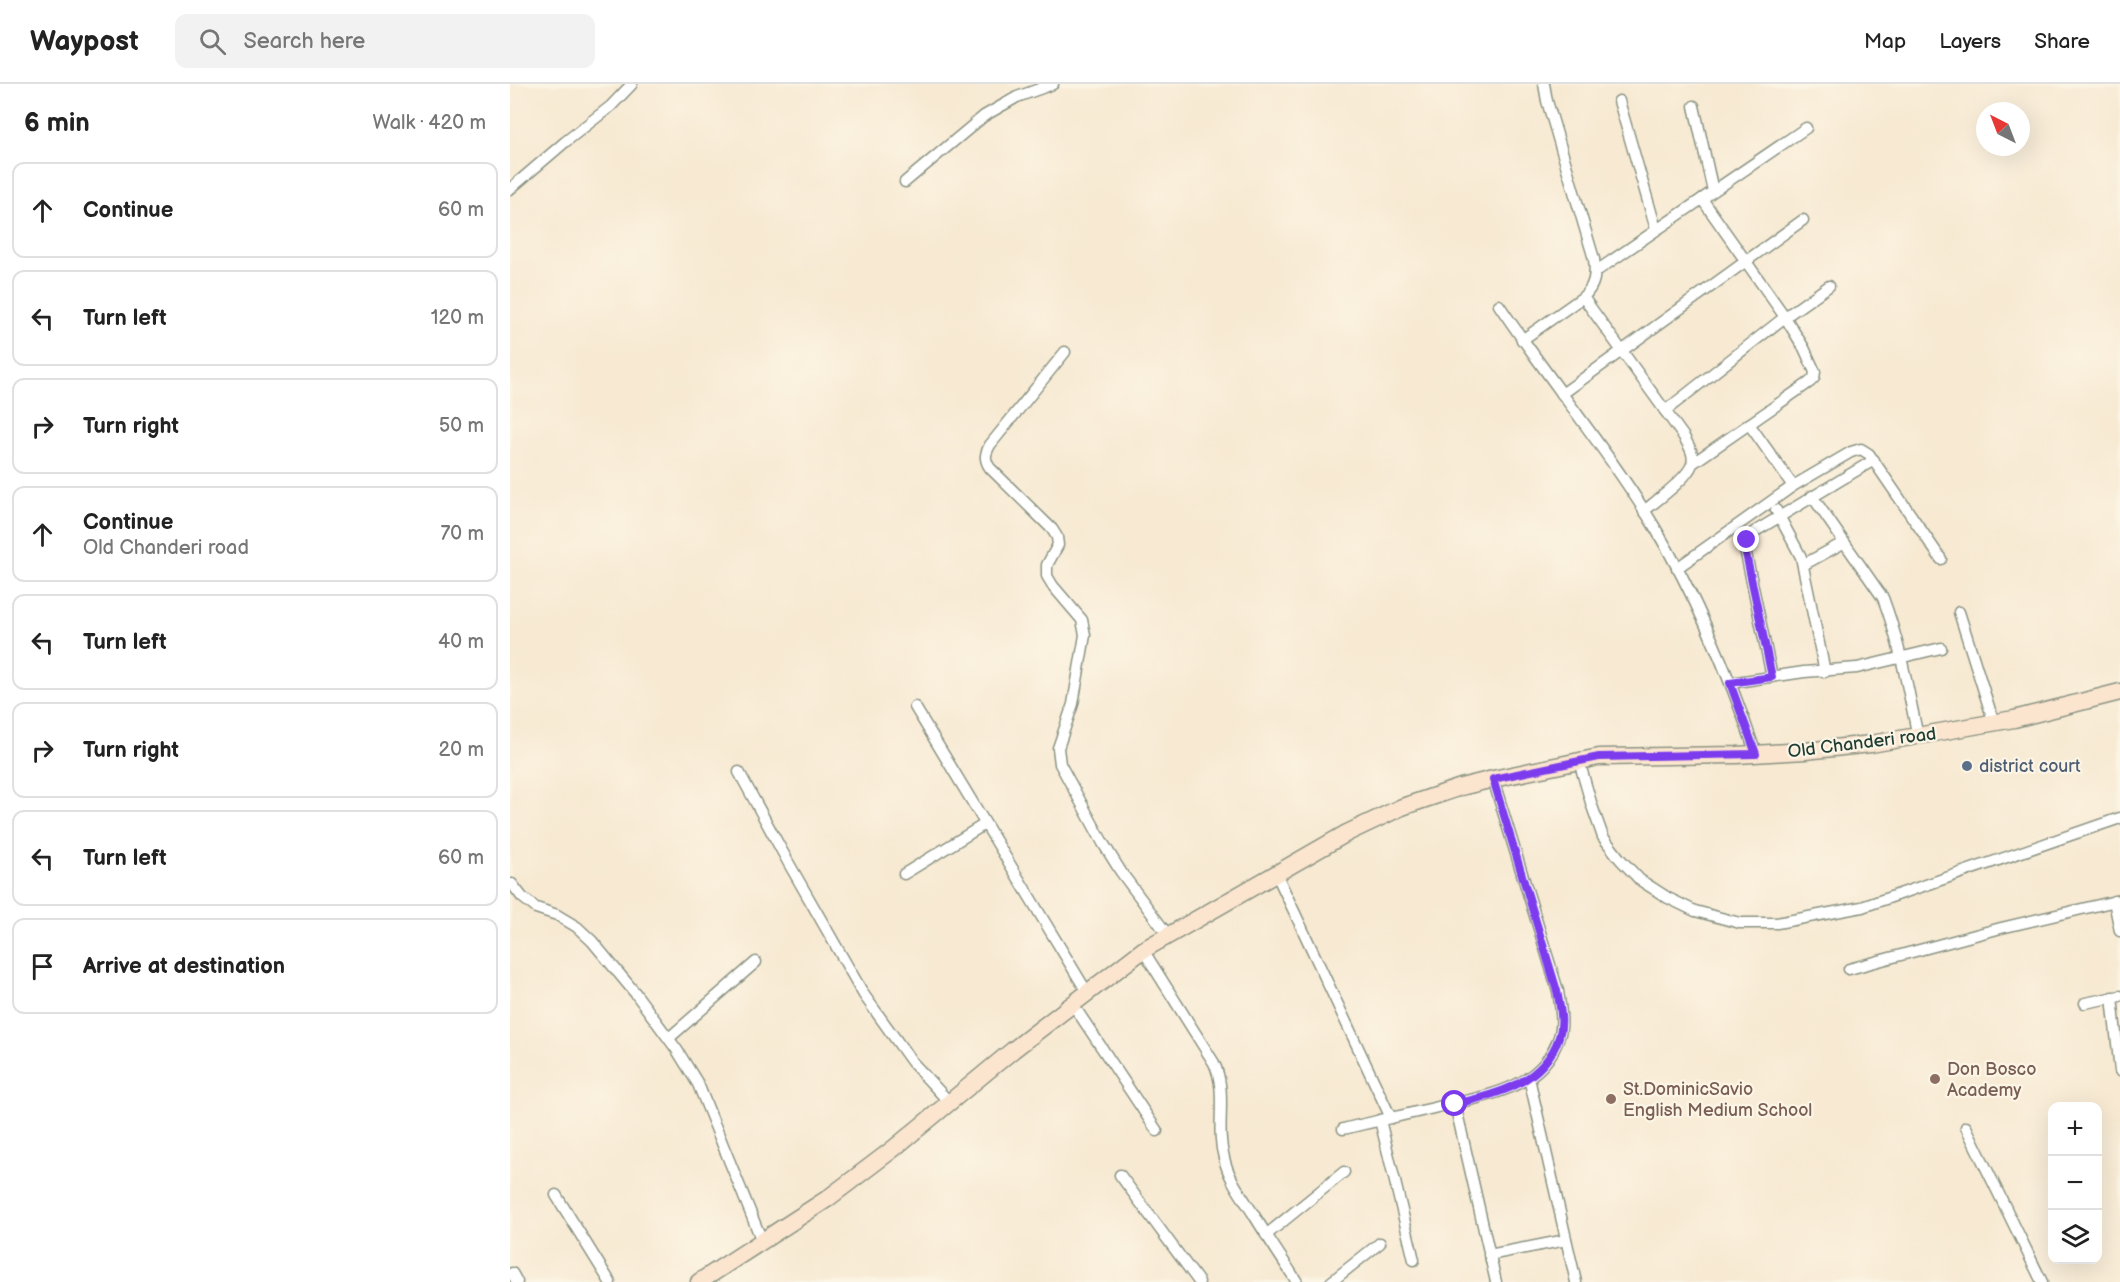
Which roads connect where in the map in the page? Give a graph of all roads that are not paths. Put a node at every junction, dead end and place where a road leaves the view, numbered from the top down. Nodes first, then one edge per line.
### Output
1 (632, 84) edge
2 (1051, 84) edge
3 (1544, 84) edge
4 (1619, 101) dead end
5 (1694, 106) dead end
6 (1806, 128) dead end
7 (905, 182) dead end
8 (510, 189) edge
9 (1713, 191) junction
10 (1702, 199) junction
11 (1803, 220) dead end
12 (1656, 229) junction
13 (1746, 261) junction
14 (1595, 272) junction
15 (1829, 286) dead end
16 (1583, 297) junction
17 (1499, 305) dead end
18 (1785, 317) junction
19 (1522, 340) junction
20 (1622, 351) junction
21 (1065, 352) dead end
22 (1562, 394) junction
23 (1665, 411) junction
24 (1749, 424) junction
25 (1874, 460) junction
26 (1693, 463) junction
27 (1793, 486) junction
28 (1812, 496) junction
29 (1772, 501) junction
30 (1644, 511) junction
31 (1780, 515) junction
32 (1843, 543) junction
33 (1941, 559) dead end
34 (1803, 565) junction
35 (1677, 568) junction
36 (1959, 612) dead end
37 (1941, 648) dead end
38 (1901, 658) junction
39 (1825, 672) junction
40 (1772, 677) junction
41 (1730, 683) junction
42 (2120, 692) edge
43 (915, 707) dead end
44 (1994, 723) junction
45 (1918, 737) junction
46 (1756, 754) junction
47 (1589, 759) junction
48 (739, 772) dead end
49 (1493, 779) junction
50 (2120, 818) edge
51 (985, 824) junction
52 (1276, 873) junction
53 (904, 874) dead end
54 (512, 884) dead end
55 (2117, 900) edge
56 (2120, 931) edge
57 (1167, 934) junction
58 (1143, 950) junction
59 (756, 963) dead end
60 (1849, 969) dead end
61 (1087, 992) junction
62 (2116, 997) edge
63 (1072, 1003) junction
64 (2085, 1003) dead end
65 (669, 1038) junction
66 (2120, 1071) edge
67 (1529, 1078) junction
68 (951, 1103) junction
69 (1455, 1104) junction
70 (1386, 1119) junction
71 (1966, 1127) dead end
72 (1343, 1129) dead end
73 (1157, 1131) dead end
74 (1344, 1172) dead end
75 (1120, 1175) dead end
76 (556, 1195) dead end
77 (1266, 1234) junction
78 (1566, 1240) junction
79 (762, 1241) junction
80 (1380, 1243) dead end
81 (1489, 1255) junction
82 (1414, 1260) dead end
83 (610, 1282) edge
84 (699, 1282) edge
85 (1199, 1282) edge
86 (1297, 1282) edge
87 (1331, 1282) edge
88 (1496, 1282) edge
89 (1576, 1282) edge
90 (2042, 1282) edge

1 - 8 street
2 - 7 street
3 - 14 street
4 - 12 street
5 - 9 street
6 - 9 street
9 - 10 street
10 - 12 street
10 - 13 street
11 - 13 street
12 - 14 street
13 - 18 street
13 - 20 street
14 - 16 street
15 - 18 street
16 - 19 street
16 - 20 street
17 - 19 street
18 - 23 street
18 - 24 street
19 - 22 street
20 - 22 street
20 - 23 street
21 - 57 street
22 - 30 street
23 - 26 street
24 - 26 street
24 - 27 street
25 - 27 street
25 - 28 street
25 - 33 street
26 - 30 street
27 - 29 street
28 - 31 street
28 - 32 street
29 - 31 street
29 - 35 street
30 - 35 street
31 - 34 street
31 - 40 street
32 - 34 street
32 - 38 street
34 - 39 street
35 - 41 street
36 - 44 street
37 - 38 street
38 - 39 street
38 - 45 street
39 - 40 street
40 - 41 street
41 - 46 street
42 - 44 street, Old Chanderi road
43 - 51 street
44 - 45 street, Old Chanderi road
45 - 46 street, Old Chanderi road
46 - 47 street, Old Chanderi road
47 - 49 street, Old Chanderi road
47 - 50 street
48 - 68 street
49 - 52 street, Old Chanderi road
49 - 67 street
51 - 53 street
51 - 61 street
52 - 57 street, Old Chanderi road
52 - 70 street
54 - 65 street
55 - 56 street
55 - 60 street
57 - 58 street, Old Chanderi road
58 - 61 street, Old Chanderi road
58 - 77 street
59 - 65 street
61 - 63 street, Old Chanderi road
62 - 64 street
62 - 66 street
63 - 68 street, Old Chanderi road
63 - 73 street
65 - 79 street
67 - 69 street
67 - 78 street
68 - 79 street, Old Chanderi road
69 - 70 street
69 - 81 street
70 - 72 street
70 - 82 street
71 - 90 street
74 - 77 street
75 - 85 street
76 - 83 street
77 - 86 street
78 - 81 street
78 - 89 street
79 - 84 street, Old Chanderi road
80 - 87 street
81 - 88 street

